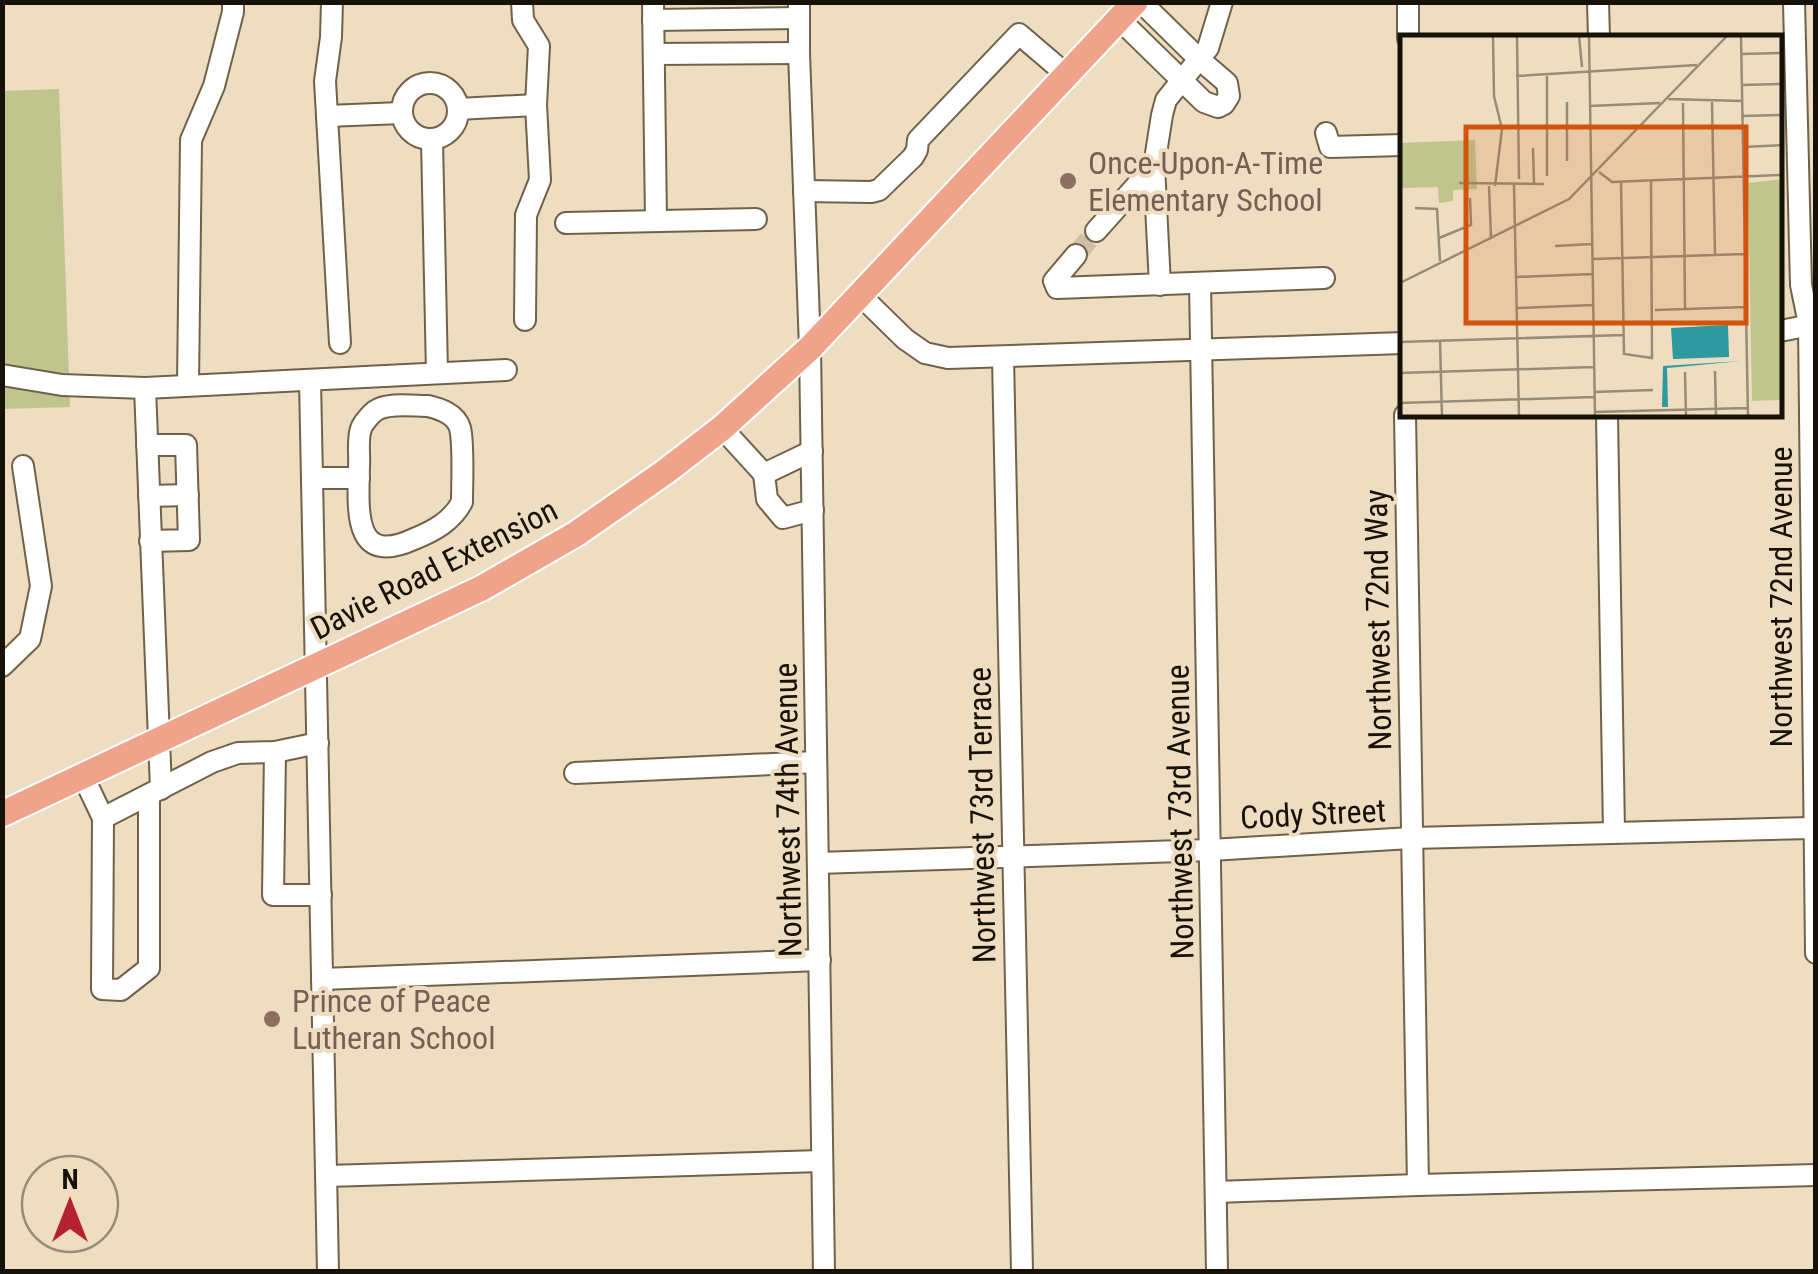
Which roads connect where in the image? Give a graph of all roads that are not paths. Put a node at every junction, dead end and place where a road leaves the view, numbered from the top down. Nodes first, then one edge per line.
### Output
1 (232, 2) edge
2 (332, 2) edge
3 (522, 2) edge
4 (1222, 2) edge
5 (1408, 2) edge
6 (1598, 2) edge
7 (1794, 2) edge
8 (1132, 8) edge
9 (799, 10) edge
10 (653, 11) edge
11 (1408, 35) edge
12 (1599, 35) edge
13 (654, 54) junction
14 (799, 54) junction
15 (1199, 60) junction
16 (1067, 74) junction
17 (1182, 80) junction
18 (536, 105) junction
19 (458, 109) junction
20 (401, 114) junction
21 (327, 116) junction
22 (1807, 130) edge
23 (1326, 133) dead end
24 (432, 140) junction
25 (1400, 145) edge
26 (1154, 166) junction
27 (804, 191) junction
28 (756, 219) dead end
29 (656, 221) junction
30 (566, 223) dead end
31 (1096, 231) tunnel mouth
32 (1076, 255) tunnel mouth
33 (1324, 278) dead end
34 (1200, 283) junction
35 (1160, 284) junction
36 (860, 295) junction
37 (525, 320) dead end
38 (1812, 324) edge
39 (1783, 330) edge
40 (1400, 342) edge
41 (340, 343) dead end
42 (810, 348) junction
43 (1201, 351) junction
44 (1004, 357) junction
45 (506, 370) dead end
46 (437, 373) junction
47 (2, 374) edge
48 (310, 380) junction
49 (188, 385) junction
50 (144, 388) junction
51 (1405, 418) edge
52 (1607, 418) edge
53 (722, 428) junction
54 (146, 445) junction
55 (812, 451) junction
56 (23, 466) dead end
57 (764, 474) junction
58 (312, 478) junction
59 (359, 478) junction
60 (188, 495) junction
61 (148, 496) junction
62 (812, 510) junction
63 (150, 541) junction
64 (317, 665) junction
65 (2, 666) edge
66 (1814, 694) edge
67 (1814, 732) edge
68 (157, 742) junction
69 (318, 743) junction
70 (275, 752) junction
71 (816, 762) junction
72 (575, 773) dead end
73 (83, 776) junction
74 (155, 792) junction
75 (2, 814) edge
76 (103, 818) junction
77 (1813, 828) junction
78 (1614, 832) junction
79 (1412, 838) junction
80 (1210, 850) junction
81 (1013, 856) junction
82 (818, 863) junction
83 (320, 895) junction
84 (1816, 952) edge
85 (820, 960) junction
86 (322, 979) junction
87 (822, 1161) junction
88 (1816, 1175) edge
89 (327, 1176) junction
90 (1418, 1185) junction
91 (1216, 1192) junction
92 (328, 1272) edge
93 (824, 1272) edge
94 (1022, 1272) edge
95 (1217, 1272) edge

1 - 49 street
2 - 21 street
3 - 18 street
4 - 15 street
5 - 11 street
6 - 12 street
7 - 22 street, Northwest 72nd Avenue
8 - 15 street
8 - 16 main road, Davie Road Extension
8 - 17 street
9 - 10 street
9 - 14 street, Northwest 74th Avenue
10 - 13 street
13 - 14 street
13 - 29 street
14 - 27 street, Northwest 74th Avenue
15 - 17 street
15 - 17 street
16 - 27 street
16 - 36 main road, Davie Road Extension
17 - 26 street
18 - 19 street
18 - 37 street
19 - 20 street
19 - 24 street
20 - 21 street
20 - 24 street
21 - 41 street
22 - 38 street, Northwest 72nd Avenue
23 - 25 street
24 - 46 street
26 - 31 street
26 - 35 street
27 - 42 street, Northwest 74th Avenue
28 - 29 street
29 - 30 street
32 - 35 street
33 - 34 street
34 - 35 street
34 - 43 street, Northwest 73rd Avenue
36 - 42 main road, Davie Road Extension
36 - 44 street
38 - 39 street
38 - 66 street, Northwest 72nd Avenue
40 - 43 street
42 - 53 main road, Davie Road Extension
42 - 55 street, Northwest 74th Avenue
43 - 44 street
43 - 80 street, Northwest 73rd Avenue
44 - 81 street, Northwest 73rd Terrace
45 - 46 street
46 - 48 street
47 - 50 street
48 - 49 street
48 - 58 street
49 - 50 street
50 - 54 street
51 - 79 street, Northwest 72nd Way
52 - 78 street
53 - 57 street
53 - 64 main road, Davie Road Extension
54 - 60 street
54 - 61 street
55 - 57 street
55 - 62 street, Northwest 74th Avenue
56 - 65 street
57 - 62 street
58 - 59 street
58 - 64 street
59 - 59 street
60 - 61 street
60 - 63 street
61 - 63 street
62 - 71 street, Northwest 74th Avenue
63 - 68 street
64 - 68 main road, Davie Road Extension
64 - 69 street
66 - 67 street, Northwest 72nd Avenue
67 - 77 street, Northwest 72nd Avenue
68 - 73 main road, Davie Road Extension
68 - 74 street
69 - 70 street
69 - 83 street
70 - 74 street
70 - 83 street
71 - 72 street
71 - 82 street, Northwest 74th Avenue
73 - 75 main road, Davie Road Extension
73 - 76 street
74 - 76 street
74 - 76 street
77 - 78 street, Cody Street
77 - 84 street, Northwest 72nd Avenue
78 - 79 street, Cody Street
79 - 80 street, Cody Street
79 - 90 street, Northwest 72nd Way
80 - 81 street, Cody Street
80 - 91 street, Northwest 73rd Avenue
81 - 82 street, Cody Street
81 - 94 street, Northwest 73rd Terrace
82 - 85 street, Northwest 74th Avenue
83 - 86 street
85 - 86 street
85 - 87 street, Northwest 74th Avenue
86 - 89 street
87 - 89 street
87 - 93 street, Northwest 74th Avenue
88 - 90 street
89 - 92 street
90 - 91 street
91 - 95 street, Northwest 73rd Avenue

